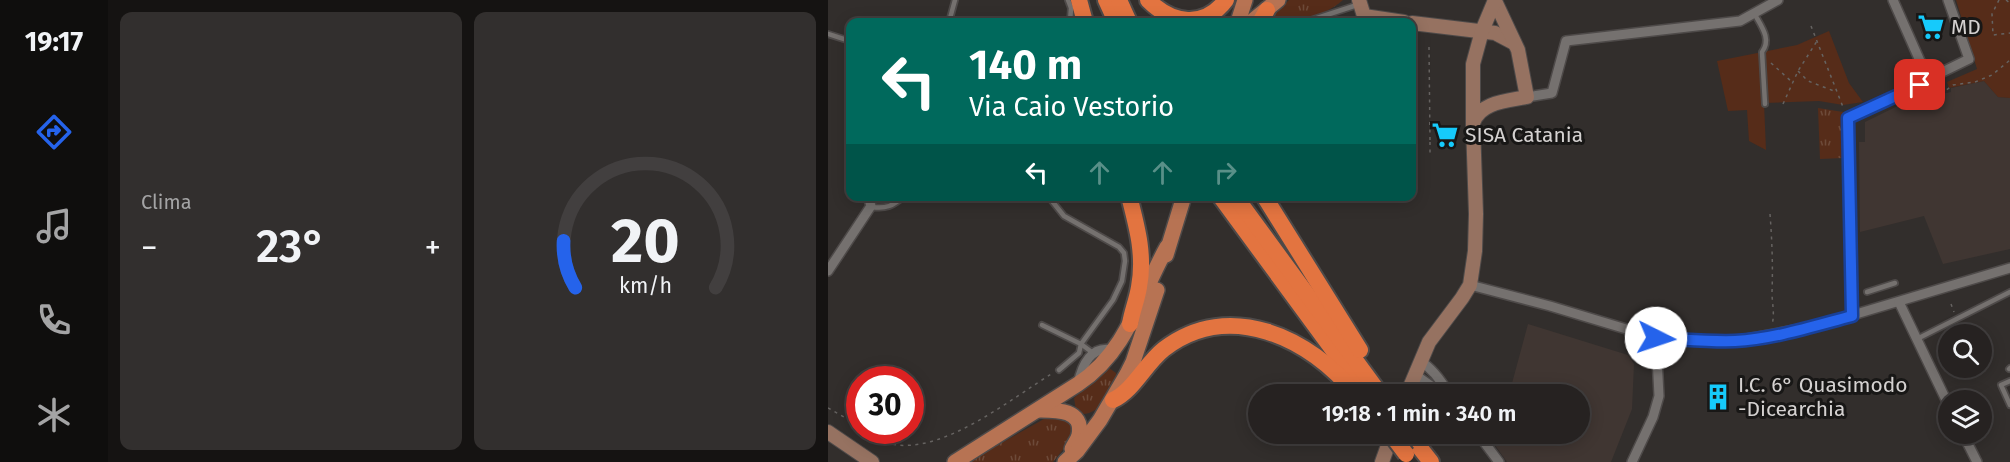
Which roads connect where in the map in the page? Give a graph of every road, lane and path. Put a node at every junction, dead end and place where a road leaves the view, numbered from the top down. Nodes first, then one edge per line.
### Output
1 (955, 0) edge
2 (1068, 0) edge
3 (1079, 0) edge
4 (1106, 0) edge
5 (1119, 0) edge
6 (1148, 0) edge
7 (1226, 0) edge
8 (1245, 0) edge
9 (1495, 0) edge
10 (1778, 0) edge
11 (1893, 0) edge
12 (1948, 0) edge
13 (1999, 0) edge
14 (2006, 0) edge
15 (1359, 2) edge
16 (2010, 3) edge
17 (1754, 13) junction
18 (951, 18) edge
19 (1070, 18) edge
20 (1084, 18) edge
21 (1114, 18) edge
22 (1127, 18) edge
23 (1176, 18) edge
24 (1198, 18) edge
25 (1239, 18) edge
26 (1316, 18) edge
27 (1368, 18) edge
28 (1416, 23) edge
29 (1810, 26) dead end
30 (1482, 31) junction
31 (2010, 33) edge
32 (828, 34) edge
33 (846, 40) edge
34 (1817, 41) junction
35 (1516, 44) junction
36 (1429, 47) dead end
37 (1476, 49) junction
38 (1762, 56) junction
39 (2010, 60) edge
40 (1798, 71) junction
41 (1792, 82) junction
42 (1920, 85) joint
43 (1835, 92) junction
44 (1527, 97) junction
45 (1471, 100) junction
46 (1765, 104) dead end
47 (1783, 104) dead end
48 (1491, 105) junction
49 (1843, 107) dead end
50 (1473, 125) junction
51 (1430, 155) dead end
52 (869, 201) edge
53 (898, 201) edge
54 (1052, 201) edge
55 (1131, 201) edge
56 (1182, 201) edge
57 (1224, 201) edge
58 (1239, 201) edge
59 (1267, 201) edge
60 (871, 207) junction
61 (1770, 214) dead end
62 (1167, 247) junction
63 (2010, 268) edge
64 (828, 271) edge
65 (1895, 283) dead end
66 (1470, 285) junction
67 (1867, 292) dead end
68 (2010, 292) edge
69 (1899, 302) junction
70 (1852, 316) junction
71 (1130, 324) junction
72 (1042, 325) dead end
73 (1771, 335) junction
74 (1656, 338) junction
75 (1917, 339) junction
76 (1081, 344) junction
77 (1103, 354) junction
78 (1417, 367) junction
79 (1059, 370) joint
80 (2010, 381) edge
81 (1345, 384) edge
82 (1358, 384) edge
83 (1373, 384) edge
84 (1383, 384) edge
85 (1411, 384) edge
86 (1432, 384) edge
87 (1443, 384) edge
88 (1941, 390) edge
89 (1117, 393) junction
90 (2010, 405) edge
91 (828, 408) edge
92 (1038, 410) junction
93 (846, 418) edge
94 (828, 432) edge
95 (924, 442) edge
96 (1388, 444) edge
97 (1486, 444) edge
98 (1968, 444) edge
99 (1411, 448) edge
100 (1067, 460) edge
101 (872, 462) edge
102 (955, 462) edge
103 (1382, 462) edge
104 (1431, 462) edge
105 (1499, 462) edge
106 (1632, 462) edge
107 (1977, 462) edge

1 - 18 lane
2 - 19 lane
3 - 20 highway
4 - 21 highway
5 - 22 highway
6 - 23 highway
7 - 24 highway
8 - 25 main road
9 - 30 street
9 - 35 street
10 - 17 street
11 - 12 street
13 - 31 path
14 - 16 path
15 - 26 lane
15 - 27 street
17 - 38 lane
17 - 44 street
28 - 30 street
29 - 34 path
30 - 35 street
30 - 37 street
32 - 33 lane
34 - 40 path
34 - 43 path
35 - 37 street
35 - 44 street
36 - 51 path
37 - 45 street
38 - 41 path
38 - 46 lane
39 - 42 path
40 - 41 path
40 - 43 path
41 - 47 path
42 - 70 street
43 - 49 path
44 - 48 street
45 - 48 street
45 - 50 street
48 - 50 street
50 - 66 street
52 - 60 street
53 - 60 lane
54 - 76 lane
55 - 71 highway
56 - 62 main road
57 - 82 highway
58 - 83 highway
59 - 84 highway
60 - 64 street
61 - 73 path
62 - 71 main road
62 - 89 main road
63 - 69 street
65 - 67 lane
66 - 74 street
66 - 78 street
68 - 75 lane
69 - 70 street
69 - 75 street
70 - 73 street
71 - 77 main road
72 - 76 lane
73 - 74 street
74 - 106 street
75 - 88 street
76 - 77 lane
76 - 79 lane
77 - 89 main road
77 - 92 main road
78 - 85 street
78 - 86 street
78 - 87 street
79 - 95 path
80 - 90 lane
81 - 89 highway
89 - 100 main road
91 - 93 path
92 - 100 main road
92 - 102 main road
94 - 101 street
96 - 103 street
97 - 105 street
98 - 107 street
99 - 104 highway

